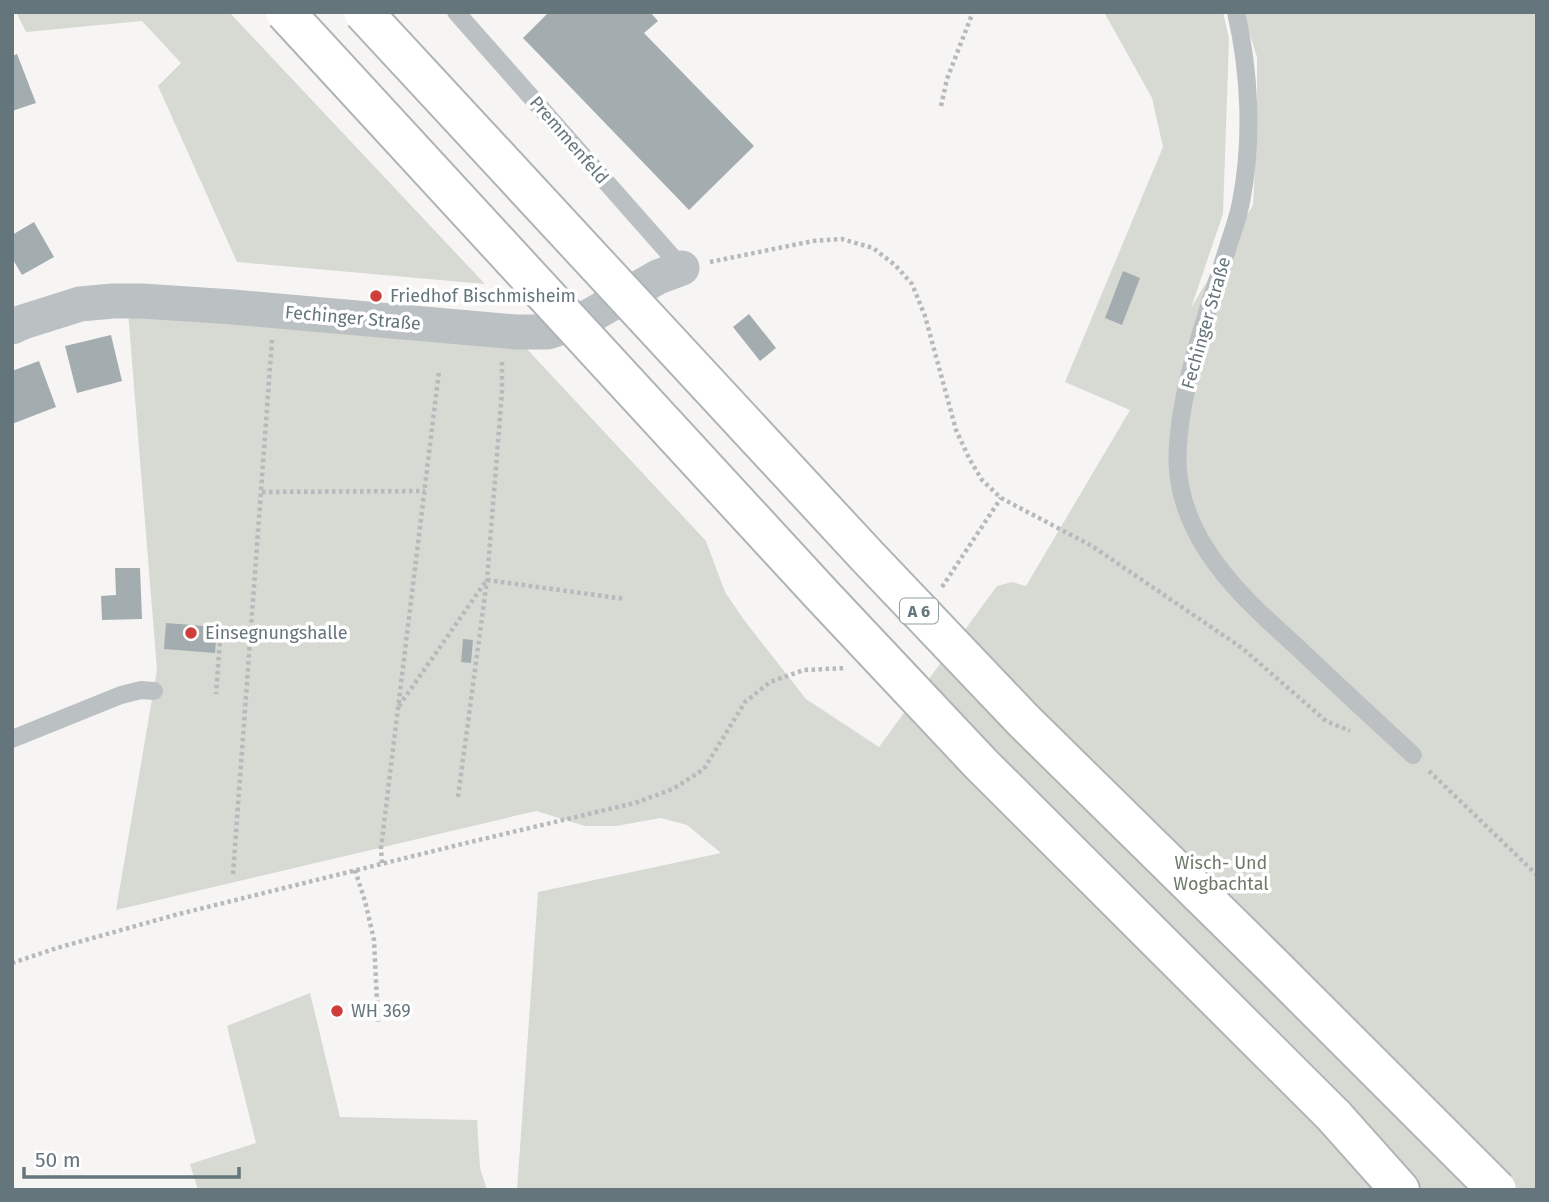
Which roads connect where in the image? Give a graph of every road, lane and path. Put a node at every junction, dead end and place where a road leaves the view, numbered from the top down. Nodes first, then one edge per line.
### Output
1 (285, 12) edge
2 (363, 12) edge
3 (456, 12) edge
4 (973, 12) edge
5 (1236, 12) edge
6 (941, 106) dead end
7 (682, 268) junction
8 (275, 312) junction
9 (12, 327) edge
10 (516, 332) junction
11 (439, 371) dead end
12 (425, 491) junction
13 (262, 492) junction
14 (1001, 499) junction
15 (487, 580) junction
16 (942, 587) dead end
17 (625, 599) dead end
18 (216, 640) dead end
19 (853, 666) dead end
20 (154, 691) dead end
21 (216, 694) dead end
22 (398, 706) junction
23 (1351, 731) dead end
24 (12, 739) edge
25 (1413, 755) joint
26 (458, 797) dead end
27 (382, 863) junction
28 (355, 870) junction
29 (233, 874) dead end
30 (1537, 875) edge
31 (12, 963) edge
32 (378, 1022) dead end
33 (1400, 1190) edge
34 (1497, 1190) edge

1 - 33 highway, bridge
2 - 34 highway, A 6, bridge
3 - 7 lane, Premmenfeld
4 - 6 path
5 - 25 lane, Fechinger Straße
7 - 10 street, Fechinger Straße
7 - 14 path
8 - 9 street, Fechinger Straße
8 - 10 street, Fechinger Straße
8 - 13 path
10 - 15 path
11 - 12 path
12 - 13 path
12 - 22 path
13 - 29 path
14 - 16 path
14 - 23 path
15 - 17 path
15 - 22 path
15 - 26 path
18 - 21 path
19 - 27 path
20 - 24 lane
22 - 27 path
25 - 30 path
27 - 28 path
28 - 31 path
28 - 32 path

